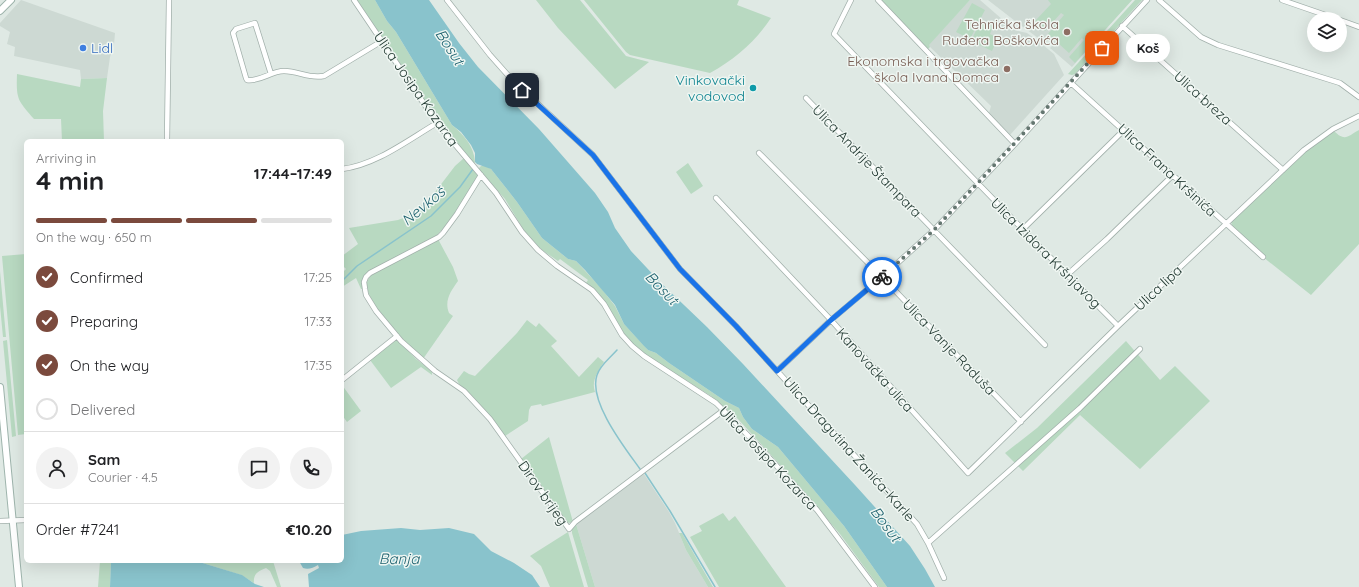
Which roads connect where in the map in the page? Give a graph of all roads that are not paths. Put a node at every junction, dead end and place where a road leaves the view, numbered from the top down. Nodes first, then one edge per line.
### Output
1 (11, 0) edge
2 (169, 0) edge
3 (354, 0) edge
4 (447, 0) edge
5 (850, 0) edge
6 (878, 0) edge
7 (1147, 0) edge
8 (1160, 0) edge
9 (1282, 0) edge
10 (0, 11) edge
11 (1317, 12) edge
12 (1347, 23) edge
13 (1122, 26) junction
14 (1359, 27) edge
15 (382, 41) junction
16 (271, 74) junction
17 (1071, 83) junction
18 (1359, 97) edge
19 (806, 98) dead end
20 (1359, 116) edge
21 (437, 123) junction
22 (1124, 130) junction
23 (167, 139) edge
24 (1015, 144) junction
25 (759, 153) dead end
26 (344, 169) edge
27 (1283, 170) junction
28 (479, 173) junction
29 (1173, 175) junction
30 (977, 184) junction
31 (716, 198) dead end
32 (1226, 224) junction
33 (1023, 229) junction
34 (934, 230) junction
35 (1263, 256) dead end
36 (1067, 275) junction
37 (882, 277) junction
38 (831, 320) junction
39 (1118, 326) junction
40 (397, 336) junction
41 (1044, 345) dead end
42 (1140, 349) dead end
43 (777, 371) junction
44 (344, 378) edge
45 (0, 388) edge
46 (724, 410) junction
47 (1021, 422) junction
48 (968, 473) joint
49 (13, 520) junction
50 (24, 520) edge
51 (0, 521) edge
52 (928, 543) junction
53 (944, 578) dead end
54 (19, 587) edge
55 (876, 587) edge

1 - 10 main road
2 - 23 street
3 - 15 street, Ulica Josipa Kozarca
4 - 43 street, Ulica Dragutina Žanića-Karle
5 - 30 street, Ulica Izidora Kršnjavog
6 - 24 street
7 - 13 street
8 - 18 street
9 - 11 street
12 - 14 street
13 - 17 street
13 - 27 street, Ulica breza
15 - 16 street
15 - 21 street, Ulica Josipa Kozarca
16 - 16 street
17 - 22 street, Ulica Frana Kršinića
17 - 24 street
19 - 34 street, Ulica Andrije Štampara
20 - 27 street, Ulica lipa
21 - 26 street
21 - 28 street, Ulica Josipa Kozarca
22 - 29 street, Ulica Frana Kršinića
22 - 33 street
24 - 30 street
25 - 37 street, Ulica Vanje Raduša
27 - 32 street, Ulica lipa
28 - 40 street, Dirov brijeg
28 - 46 street, Ulica Josipa Kozarca
29 - 32 street, Ulica Frana Kršinića
29 - 36 street
30 - 33 street, Ulica Izidora Kršnjavog
30 - 34 street
31 - 38 street, Kanovačka ulica
32 - 35 street, Ulica Frana Kršinića
32 - 39 street, Ulica lipa
33 - 36 street, Ulica Izidora Kršnjavog
34 - 37 street
34 - 41 street, Ulica Andrije Štampara
36 - 39 street, Ulica Izidora Kršnjavog
37 - 38 street
37 - 47 street, Ulica Vanje Raduša
38 - 43 street
38 - 48 street, Kanovačka ulica
39 - 47 street, Ulica lipa
40 - 44 street
40 - 46 street, Dirov brijeg
42 - 52 street
43 - 52 street, Ulica Dragutina Žanića-Karle
45 - 49 main road
46 - 55 street, Ulica Josipa Kozarca
47 - 48 street, Ulica lipa
49 - 50 street
49 - 51 street
49 - 54 main road
52 - 53 street, Ulica Dragutina Žanića-Karle

